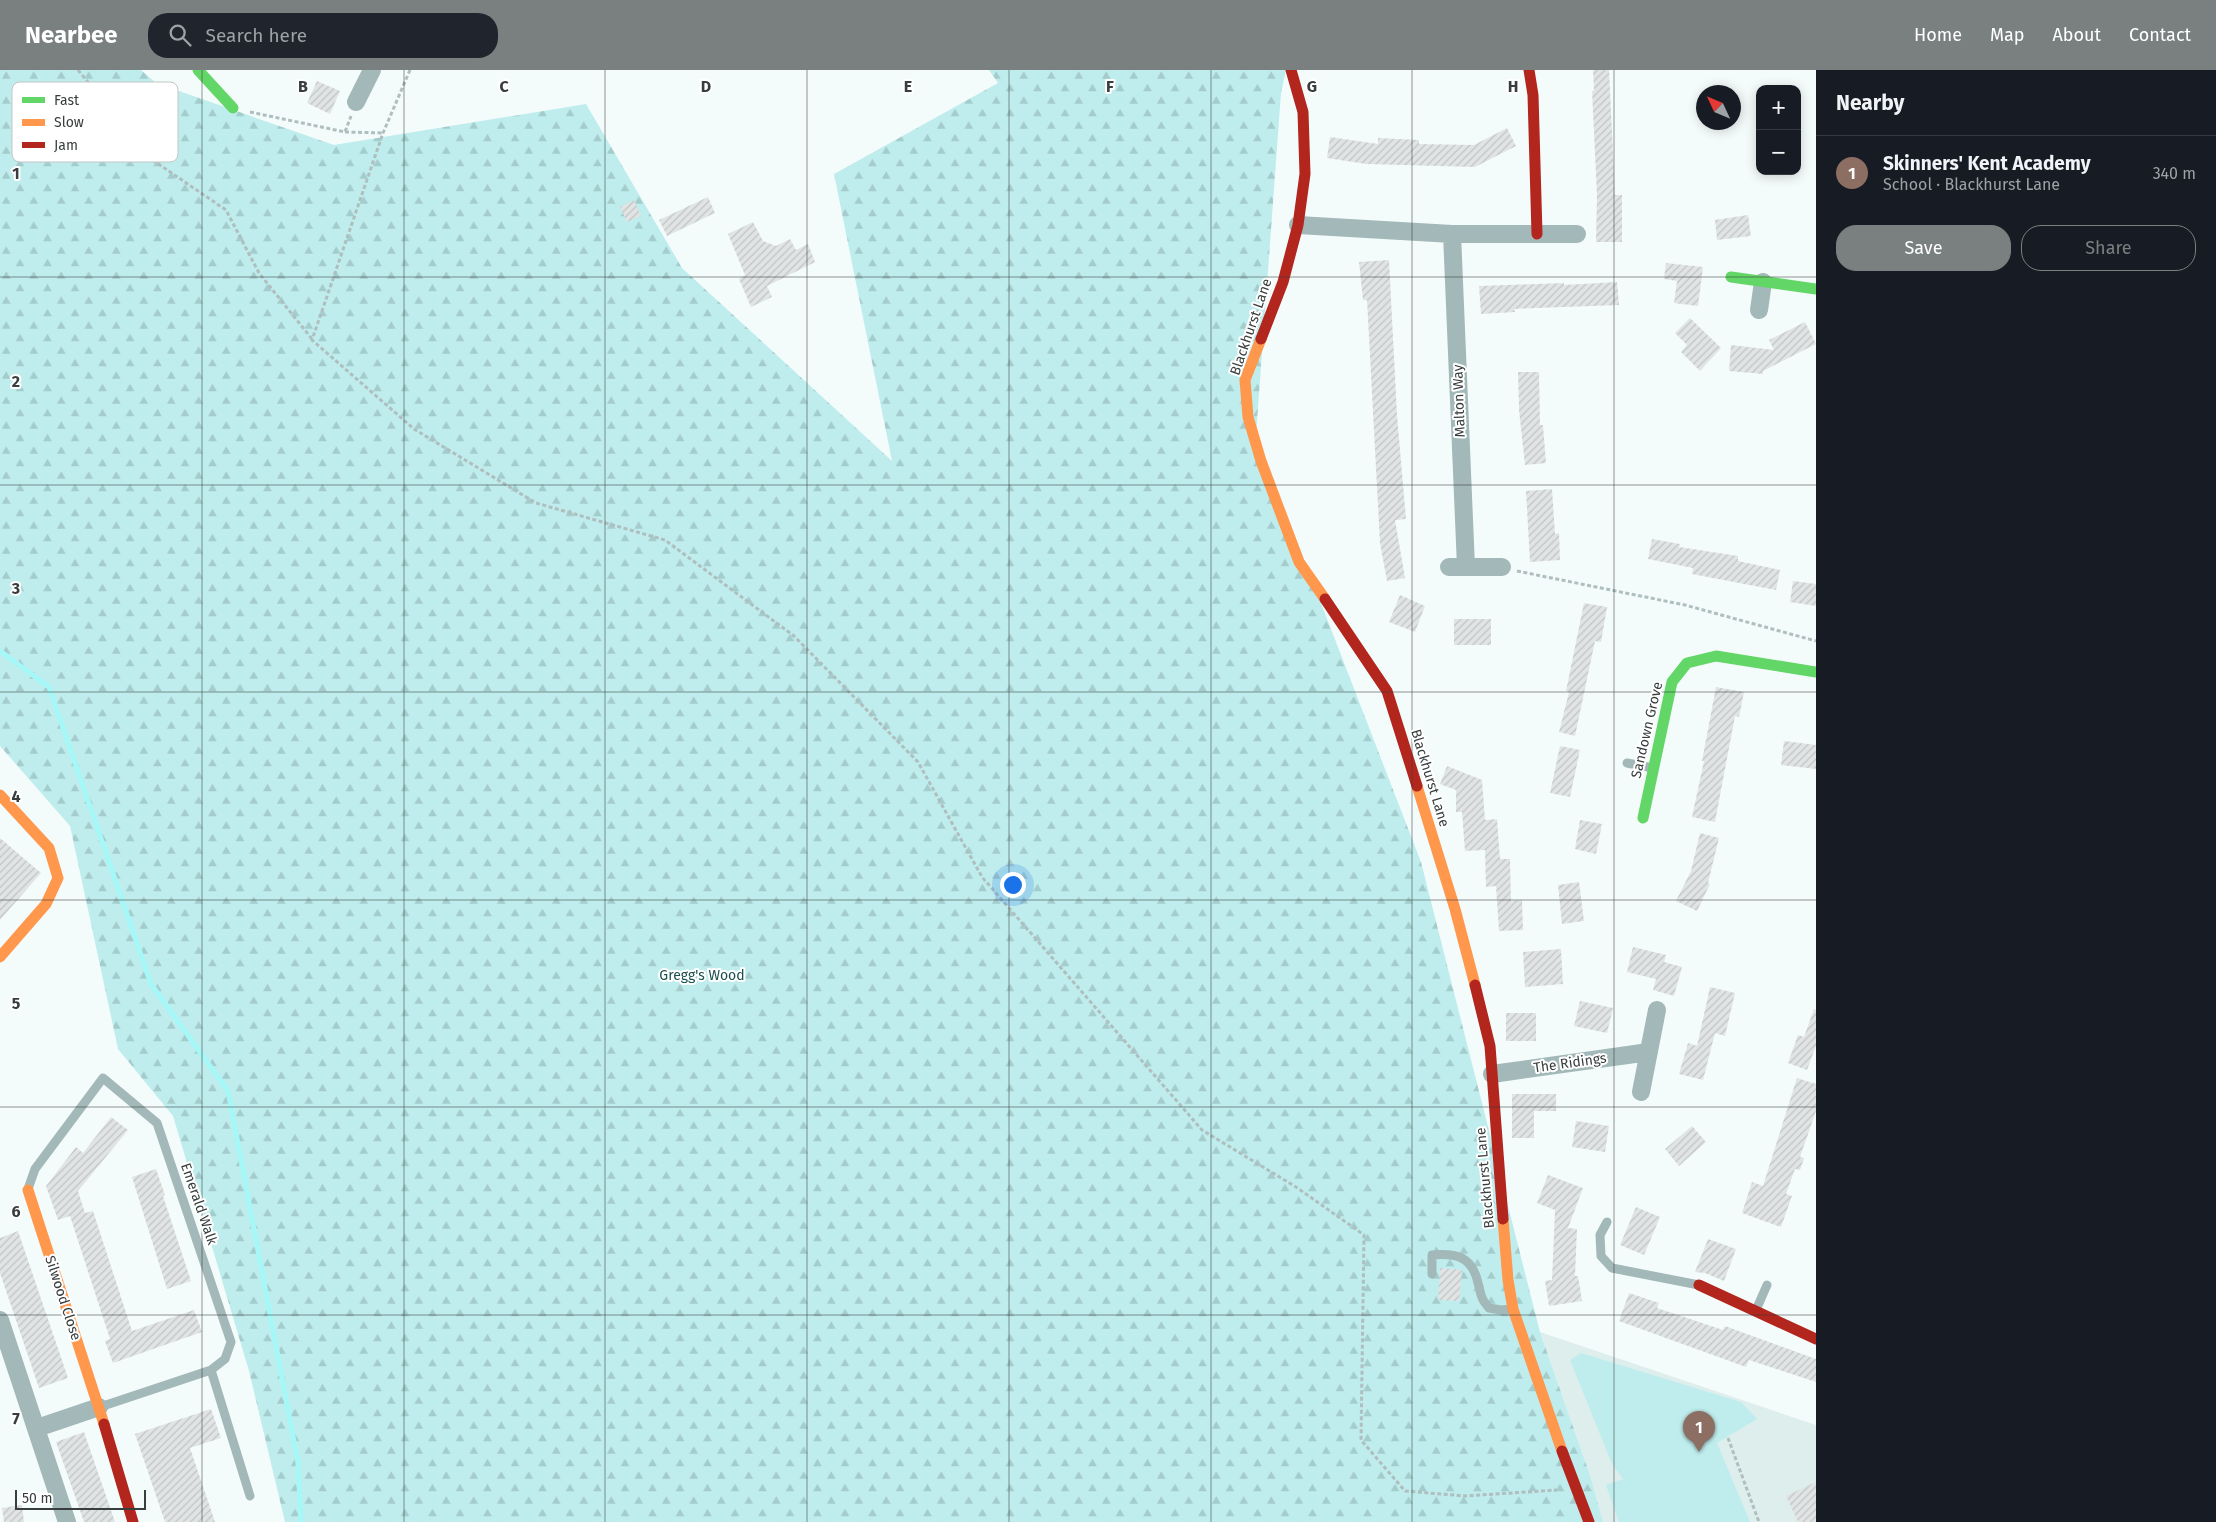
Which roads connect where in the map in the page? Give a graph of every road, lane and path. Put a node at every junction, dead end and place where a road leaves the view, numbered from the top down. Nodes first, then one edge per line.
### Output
1 (78, 70) edge
2 (198, 70) edge
3 (372, 70) edge
4 (410, 70) edge
5 (1291, 70) edge
6 (1529, 70) edge
7 (88, 82) edge
8 (356, 102) joint
9 (233, 108) joint
10 (345, 132) junction
11 (383, 132) junction
12 (155, 162) edge
13 (1298, 225) junction
14 (1452, 234) junction
15 (1537, 234) junction
16 (1578, 234) dead end
17 (1731, 277) dead end
18 (1763, 282) junction
19 (1816, 289) edge
20 (1759, 310) dead end
21 (312, 340) junction
22 (1502, 568) joint
23 (1816, 641) edge
24 (1816, 672) edge
25 (1627, 763) dead end
26 (1653, 768) junction
27 (0, 795) edge
28 (1643, 818) dead end
29 (0, 957) edge
30 (1657, 1010) dead end
31 (1649, 1052) junction
32 (1492, 1074) junction
33 (1642, 1092) dead end
34 (28, 1190) joint
35 (1607, 1222) dead end
36 (1432, 1274) dead end
37 (1699, 1285) joint
38 (1767, 1285) dead end
39 (1512, 1309) junction
40 (1756, 1310) junction
41 (0, 1320) edge
42 (1816, 1339) edge
43 (211, 1370) junction
44 (99, 1407) junction
45 (37, 1428) junction
46 (1728, 1438) dead end
47 (1577, 1489) junction
48 (250, 1496) dead end
49 (67, 1522) edge
50 (133, 1522) edge
51 (1589, 1522) edge
52 (1759, 1522) edge

1 - 7 path
2 - 9 street
3 - 8 street
4 - 11 path
5 - 13 street, Blackhurst Lane
6 - 15 street
8 - 10 path
9 - 10 path
10 - 11 path
11 - 21 path
12 - 21 path
13 - 14 street
13 - 32 street, Blackhurst Lane
14 - 15 street
14 - 22 street, Malton Way
15 - 16 street
17 - 18 street
18 - 19 street
18 - 20 street
21 - 47 path
22 - 23 path
24 - 26 street, Sandown Grove
25 - 26 lane
26 - 28 street, Sandown Grove
27 - 29 street
30 - 31 street
31 - 32 street, The Ridings
31 - 33 street
32 - 39 street, Blackhurst Lane
34 - 43 lane, Emerald Walk
34 - 44 street, Silwood Close
35 - 37 lane
36 - 39 lane
37 - 40 street
38 - 40 lane
39 - 47 street, Blackhurst Lane
40 - 42 street
41 - 45 street
43 - 44 lane, Emerald Walk
43 - 48 lane
44 - 45 street
44 - 50 street, Silwood Close
45 - 49 street
46 - 52 path
47 - 51 street, Blackhurst Lane

